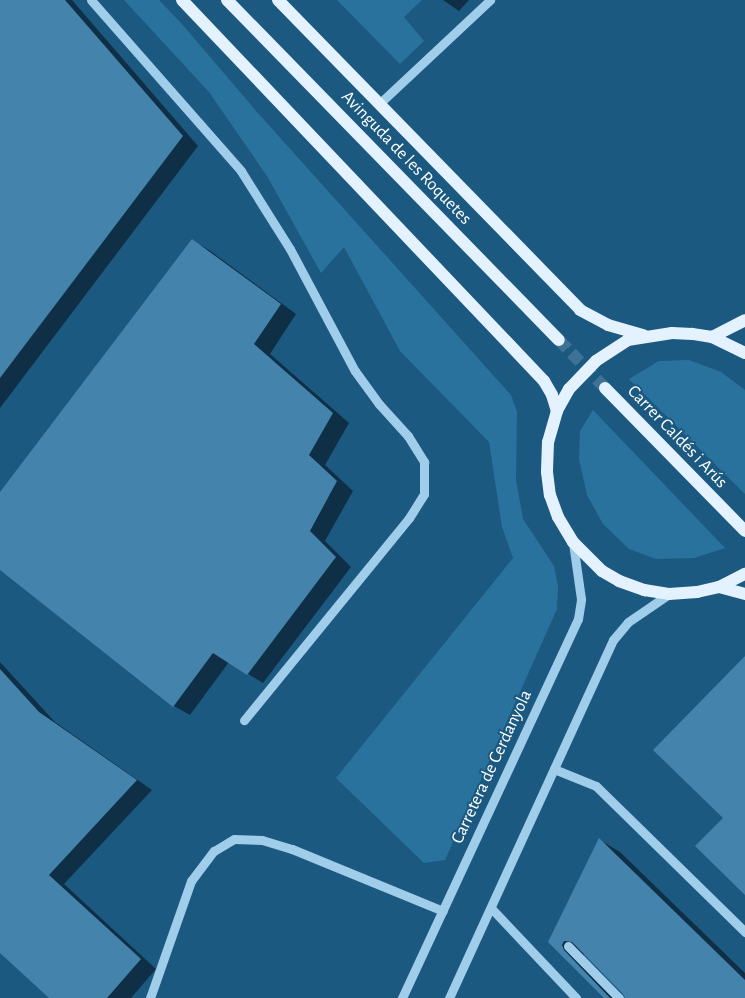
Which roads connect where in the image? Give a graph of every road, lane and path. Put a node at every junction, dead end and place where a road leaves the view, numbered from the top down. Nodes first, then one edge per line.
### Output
1 (90, 0) edge
2 (182, 0) edge
3 (227, 0) edge
4 (278, 0) edge
5 (490, 0) edge
6 (380, 103) junction
7 (745, 320) edge
8 (647, 336) junction
9 (712, 337) junction
10 (558, 340) tunnel mouth
11 (745, 352) edge
12 (605, 388) tunnel mouth
13 (557, 411) junction
14 (745, 531) edge
15 (573, 542) junction
16 (745, 574) edge
17 (719, 587) junction
18 (669, 594) junction
19 (745, 594) edge
20 (244, 720) dead end
21 (554, 769) junction
22 (491, 908) junction
23 (443, 911) junction
24 (745, 932) edge
25 (568, 946) dead end
26 (150, 998) edge
27 (402, 998) edge
28 (449, 998) edge
29 (576, 998) edge
30 (619, 998) edge

1 - 20 street
2 - 13 main road
3 - 10 main road, Avinguda de les Roquetes
4 - 6 main road
5 - 6 street
6 - 8 main road
7 - 9 main road
8 - 9 main road
8 - 13 main road
9 - 11 main road
12 - 14 main road, Carrer Caldés i Arús
13 - 15 main road
15 - 18 main road
15 - 23 street, Carretera de Cerdanyola
16 - 17 main road
17 - 18 main road
17 - 19 main road
18 - 21 street
21 - 22 street
21 - 24 street
22 - 28 street
22 - 29 street
23 - 26 street
23 - 27 street, Carretera de Cerdanyola
25 - 30 street

